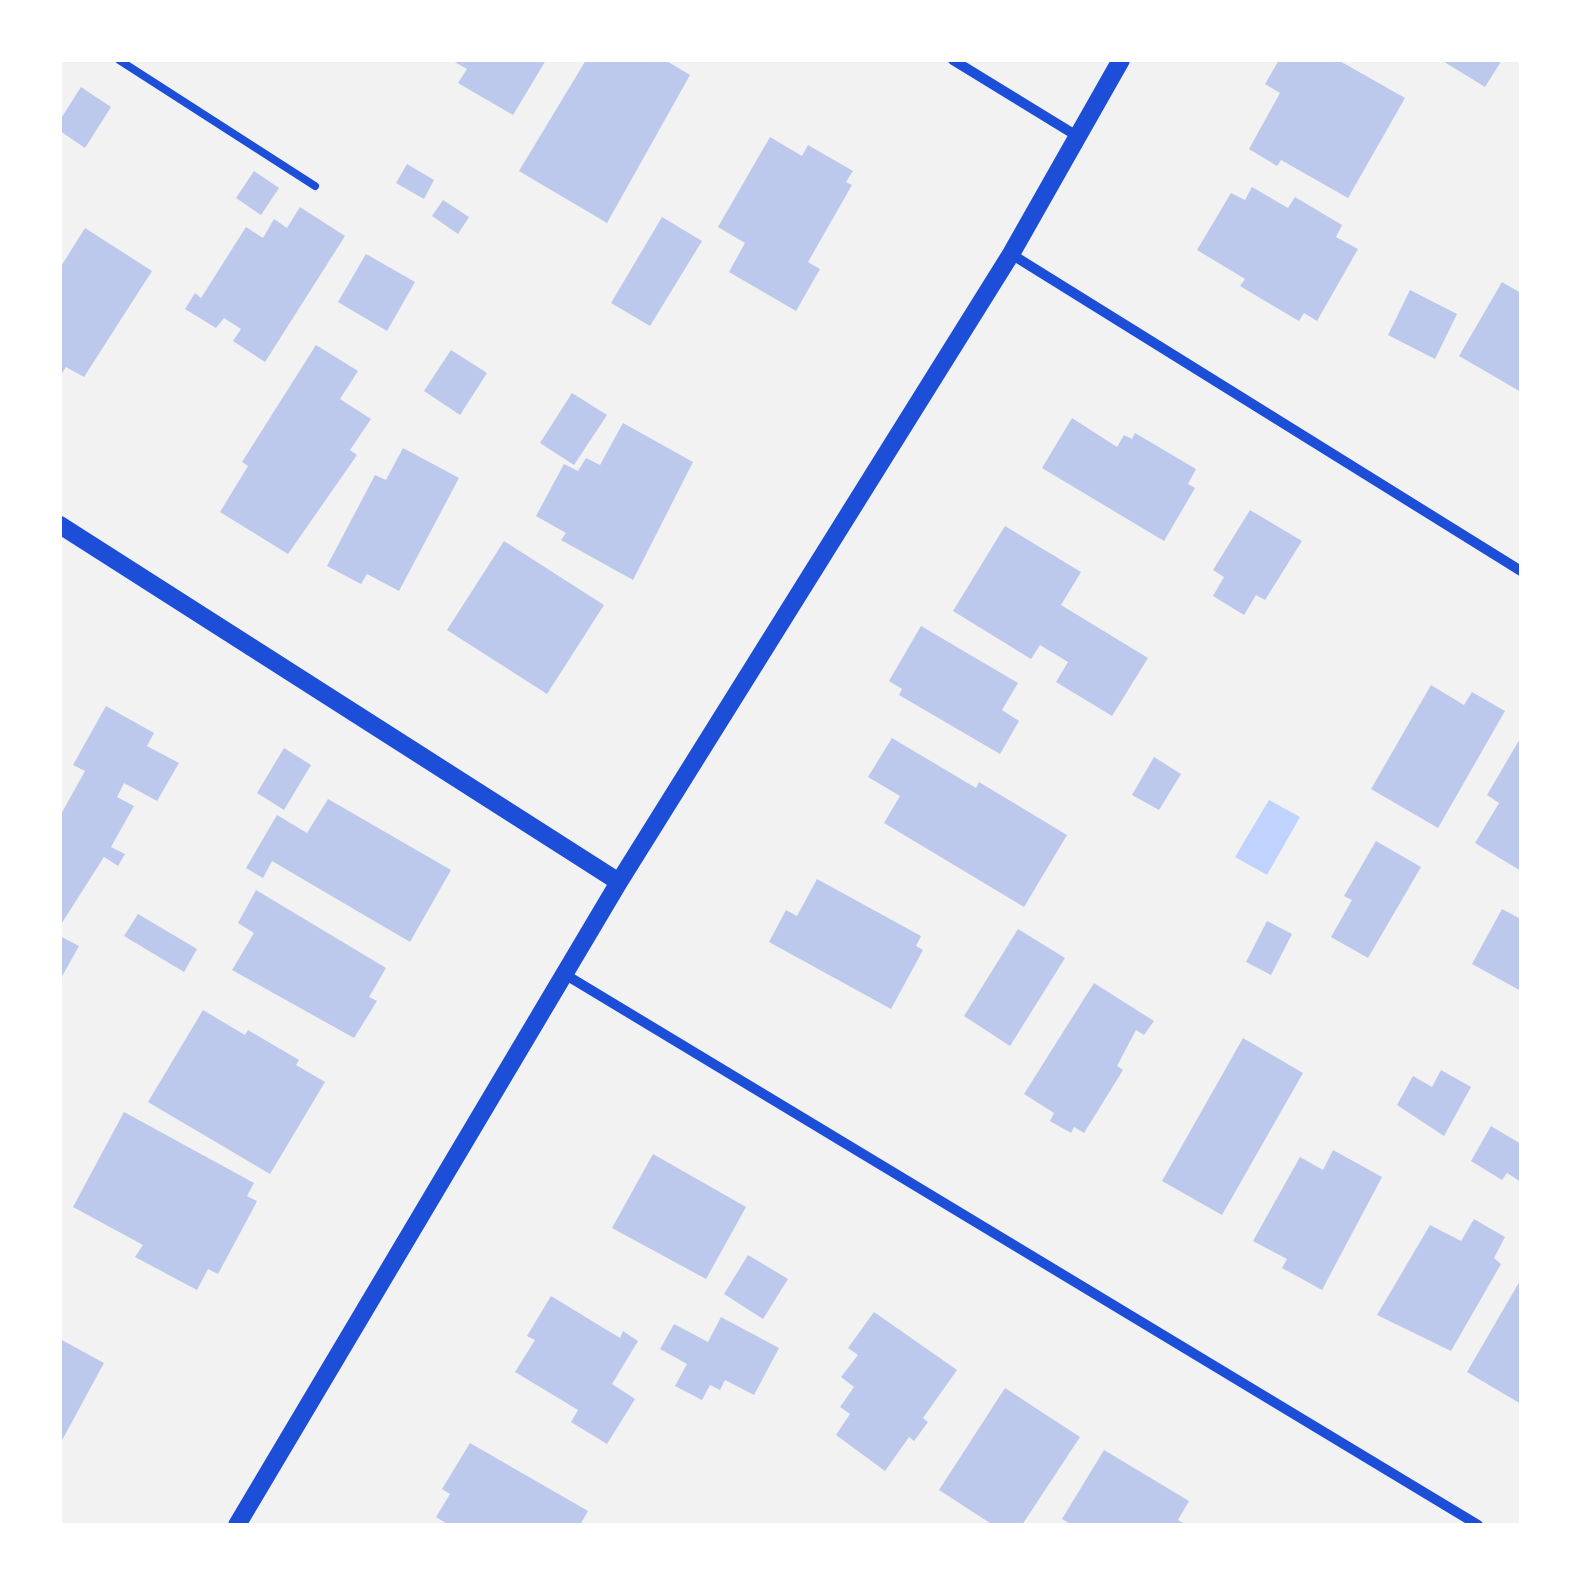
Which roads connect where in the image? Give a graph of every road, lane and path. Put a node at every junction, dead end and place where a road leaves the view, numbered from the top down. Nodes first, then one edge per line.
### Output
1 (119, 60) edge
2 (953, 60) edge
3 (1122, 60) edge
4 (1077, 136) junction
5 (316, 186) dead end
6 (1011, 254) junction
7 (60, 525) edge
8 (1521, 572) edge
9 (620, 882) junction
10 (566, 975) junction
11 (237, 1525) edge
12 (1478, 1525) edge

1 - 5 lane
2 - 4 street
3 - 4 street
4 - 6 street
6 - 8 street
6 - 9 street
7 - 9 street
9 - 10 street
10 - 11 street
10 - 12 street

